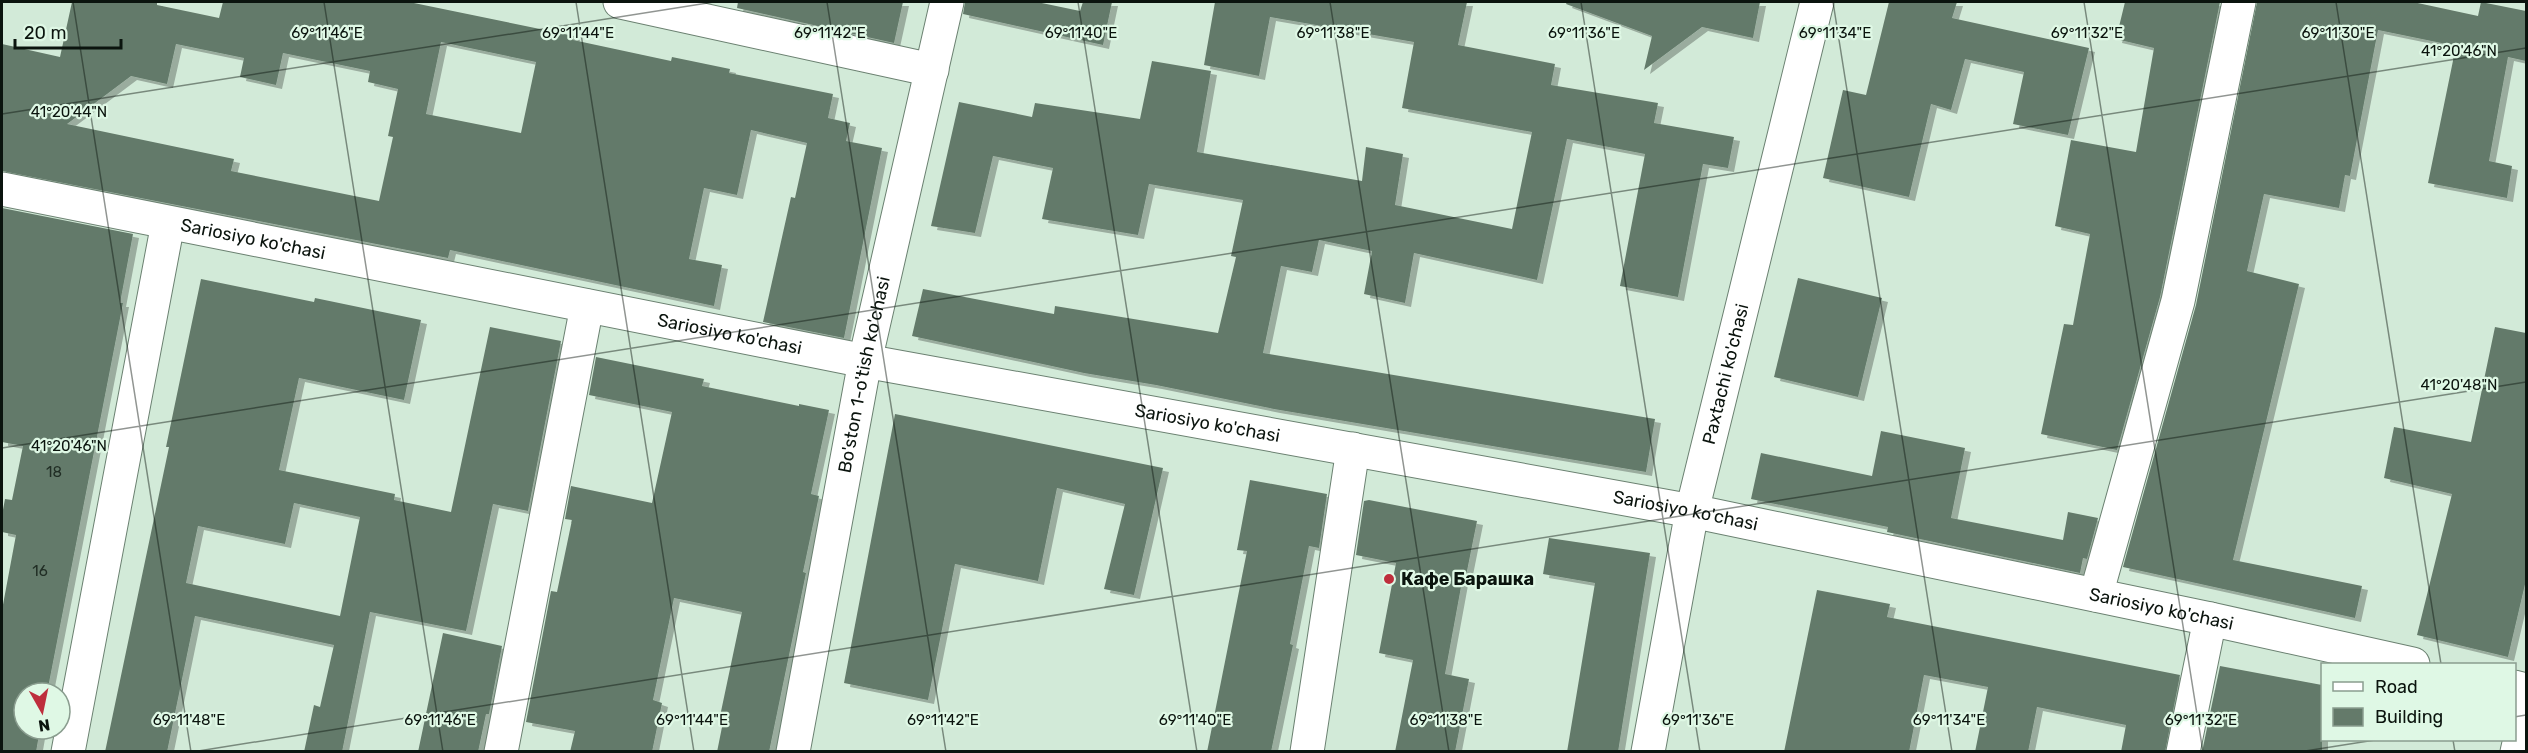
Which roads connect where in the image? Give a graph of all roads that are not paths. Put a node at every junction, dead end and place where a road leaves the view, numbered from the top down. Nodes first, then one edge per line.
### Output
1 (620, 2) edge
2 (947, 2) edge
3 (1817, 2) edge
4 (2239, 2) edge
5 (932, 70) junction
6 (2, 189) edge
7 (168, 223) junction
8 (587, 306) junction
9 (865, 361) junction
10 (1353, 450) junction
11 (1692, 511) junction
12 (2096, 595) junction
13 (2210, 619) junction
14 (2408, 663) edge
15 (2526, 712) edge
16 (68, 752) edge
17 (501, 752) edge
18 (794, 752) edge
19 (1307, 752) edge
20 (1648, 752) edge
21 (2183, 752) edge
22 (2517, 752) edge

1 - 5 street
2 - 5 street, Bo'ston 1-o'tish ko'chasi
3 - 11 street, Paxtachi ko'chasi
4 - 12 street
5 - 9 street, Bo'ston 1-o'tish ko'chasi
6 - 7 street, Sariosiyo ko'chasi
7 - 8 street, Sariosiyo ko'chasi
7 - 16 street
8 - 9 street, Sariosiyo ko'chasi
8 - 17 street
9 - 10 street, Sariosiyo ko'chasi
9 - 18 street, Bo'ston 1-o'tish ko'chasi
10 - 11 street, Sariosiyo ko'chasi
10 - 19 street
11 - 12 street, Sariosiyo ko'chasi
11 - 20 street, Paxtachi ko'chasi
12 - 13 street, Sariosiyo ko'chasi
13 - 14 street, Sariosiyo ko'chasi
13 - 21 street
15 - 22 street

